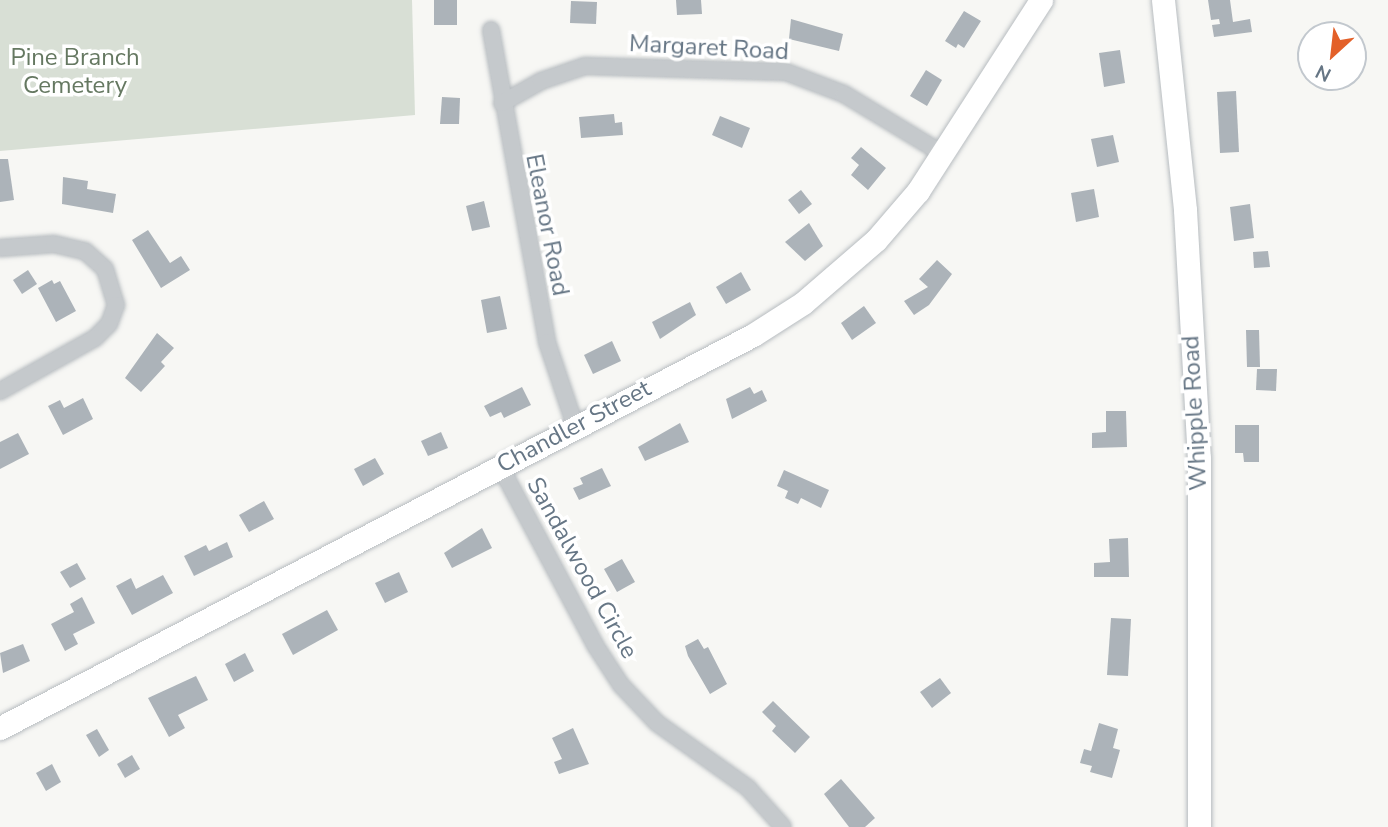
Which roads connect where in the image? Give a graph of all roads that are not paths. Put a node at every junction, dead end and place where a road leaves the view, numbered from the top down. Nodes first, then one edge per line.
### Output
1 (1041, 0) edge
2 (1163, 0) edge
3 (491, 30) dead end
4 (502, 103) junction
5 (943, 154) junction
6 (0, 248) edge
7 (0, 391) edge
8 (575, 425) junction
9 (500, 466) junction
10 (0, 728) edge
11 (783, 827) edge
12 (1199, 827) edge

1 - 5 main road, Chandler Street
2 - 12 main road, Whipple Road
3 - 4 street, Eleanor Road
4 - 5 street, Margaret Road
4 - 8 street, Eleanor Road
5 - 8 main road, Chandler Street
6 - 7 street
8 - 9 main road, Chandler Street
9 - 10 main road, Chandler Street
9 - 11 street, Sandalwood Circle

